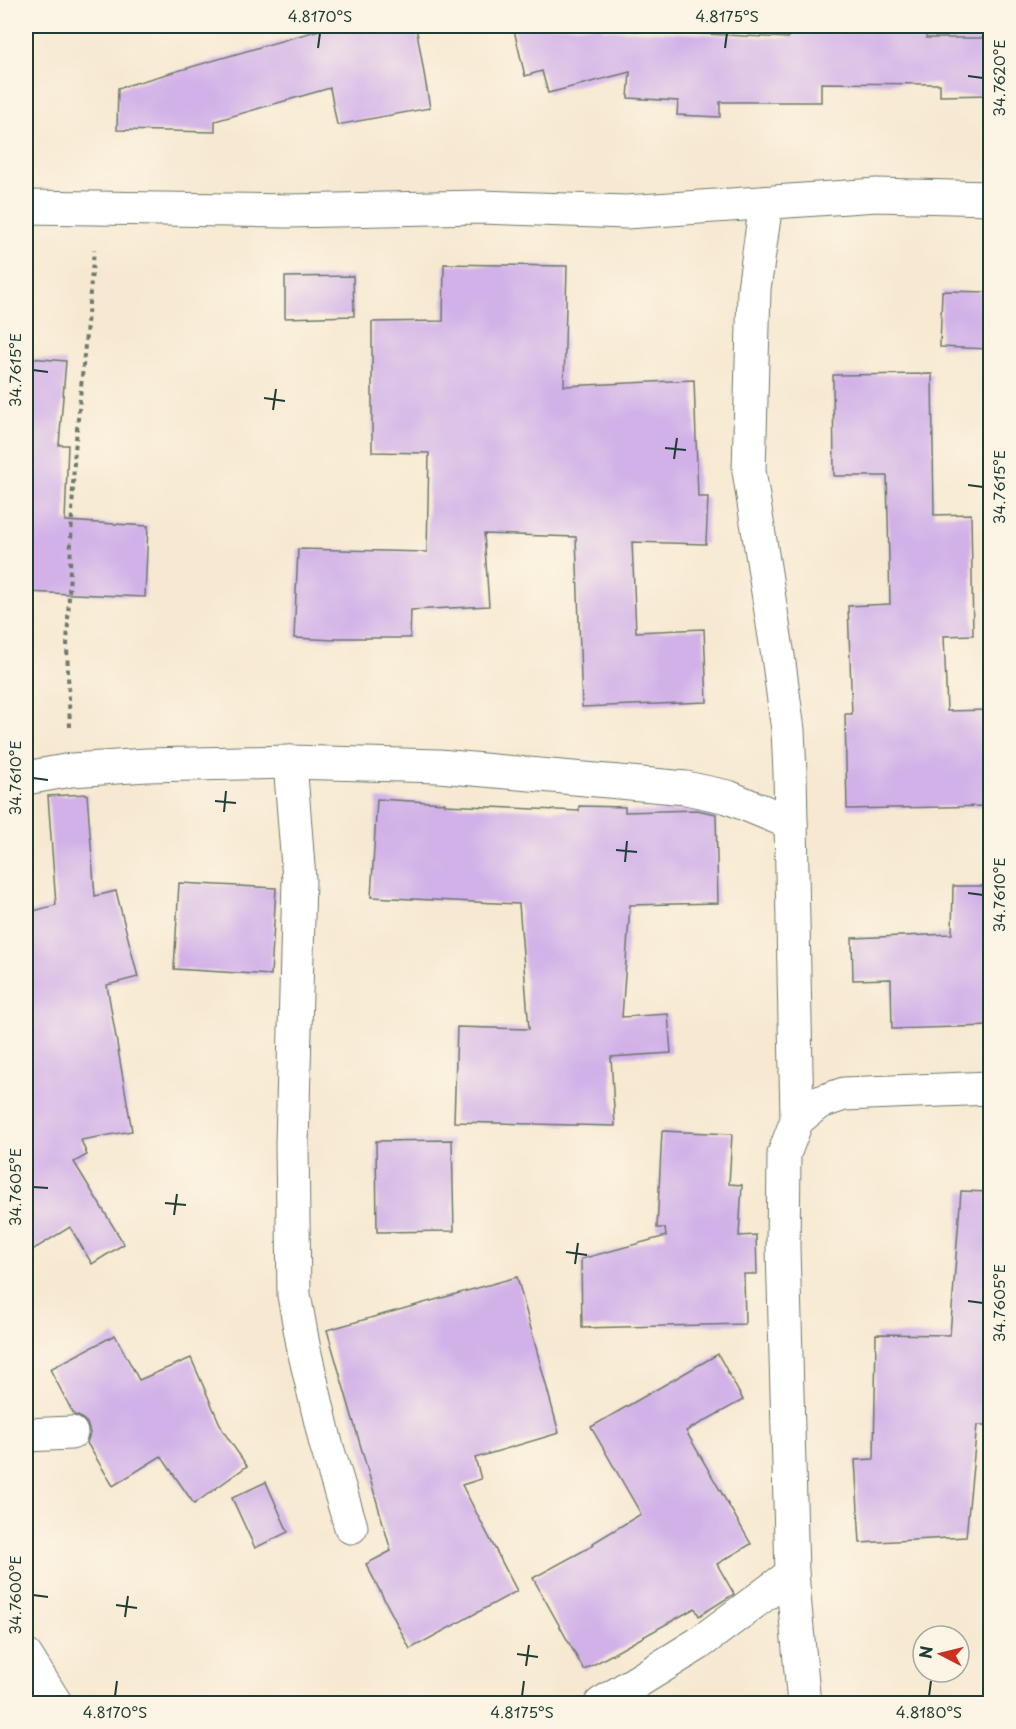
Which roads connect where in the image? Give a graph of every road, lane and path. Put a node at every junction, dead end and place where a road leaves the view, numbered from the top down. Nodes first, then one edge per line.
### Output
1 (990, 198) edge
2 (766, 203) junction
3 (26, 207) edge
4 (98, 209) junction
5 (290, 762) junction
6 (71, 770) junction
7 (26, 778) edge
8 (791, 823) junction
9 (990, 1088) edge
10 (797, 1120) junction
11 (71, 1433) dead end
12 (26, 1435) edge
13 (351, 1527) dead end
14 (792, 1574) junction
15 (26, 1656) edge
16 (56, 1704) edge
17 (601, 1704) edge
18 (804, 1704) edge

1 - 2 street
2 - 4 street
2 - 8 street
3 - 4 street
4 - 6 path
5 - 6 street
5 - 8 street
5 - 13 street
6 - 7 street
8 - 10 street
9 - 10 street
10 - 14 street
11 - 12 street
14 - 17 street
14 - 18 street
15 - 16 street

